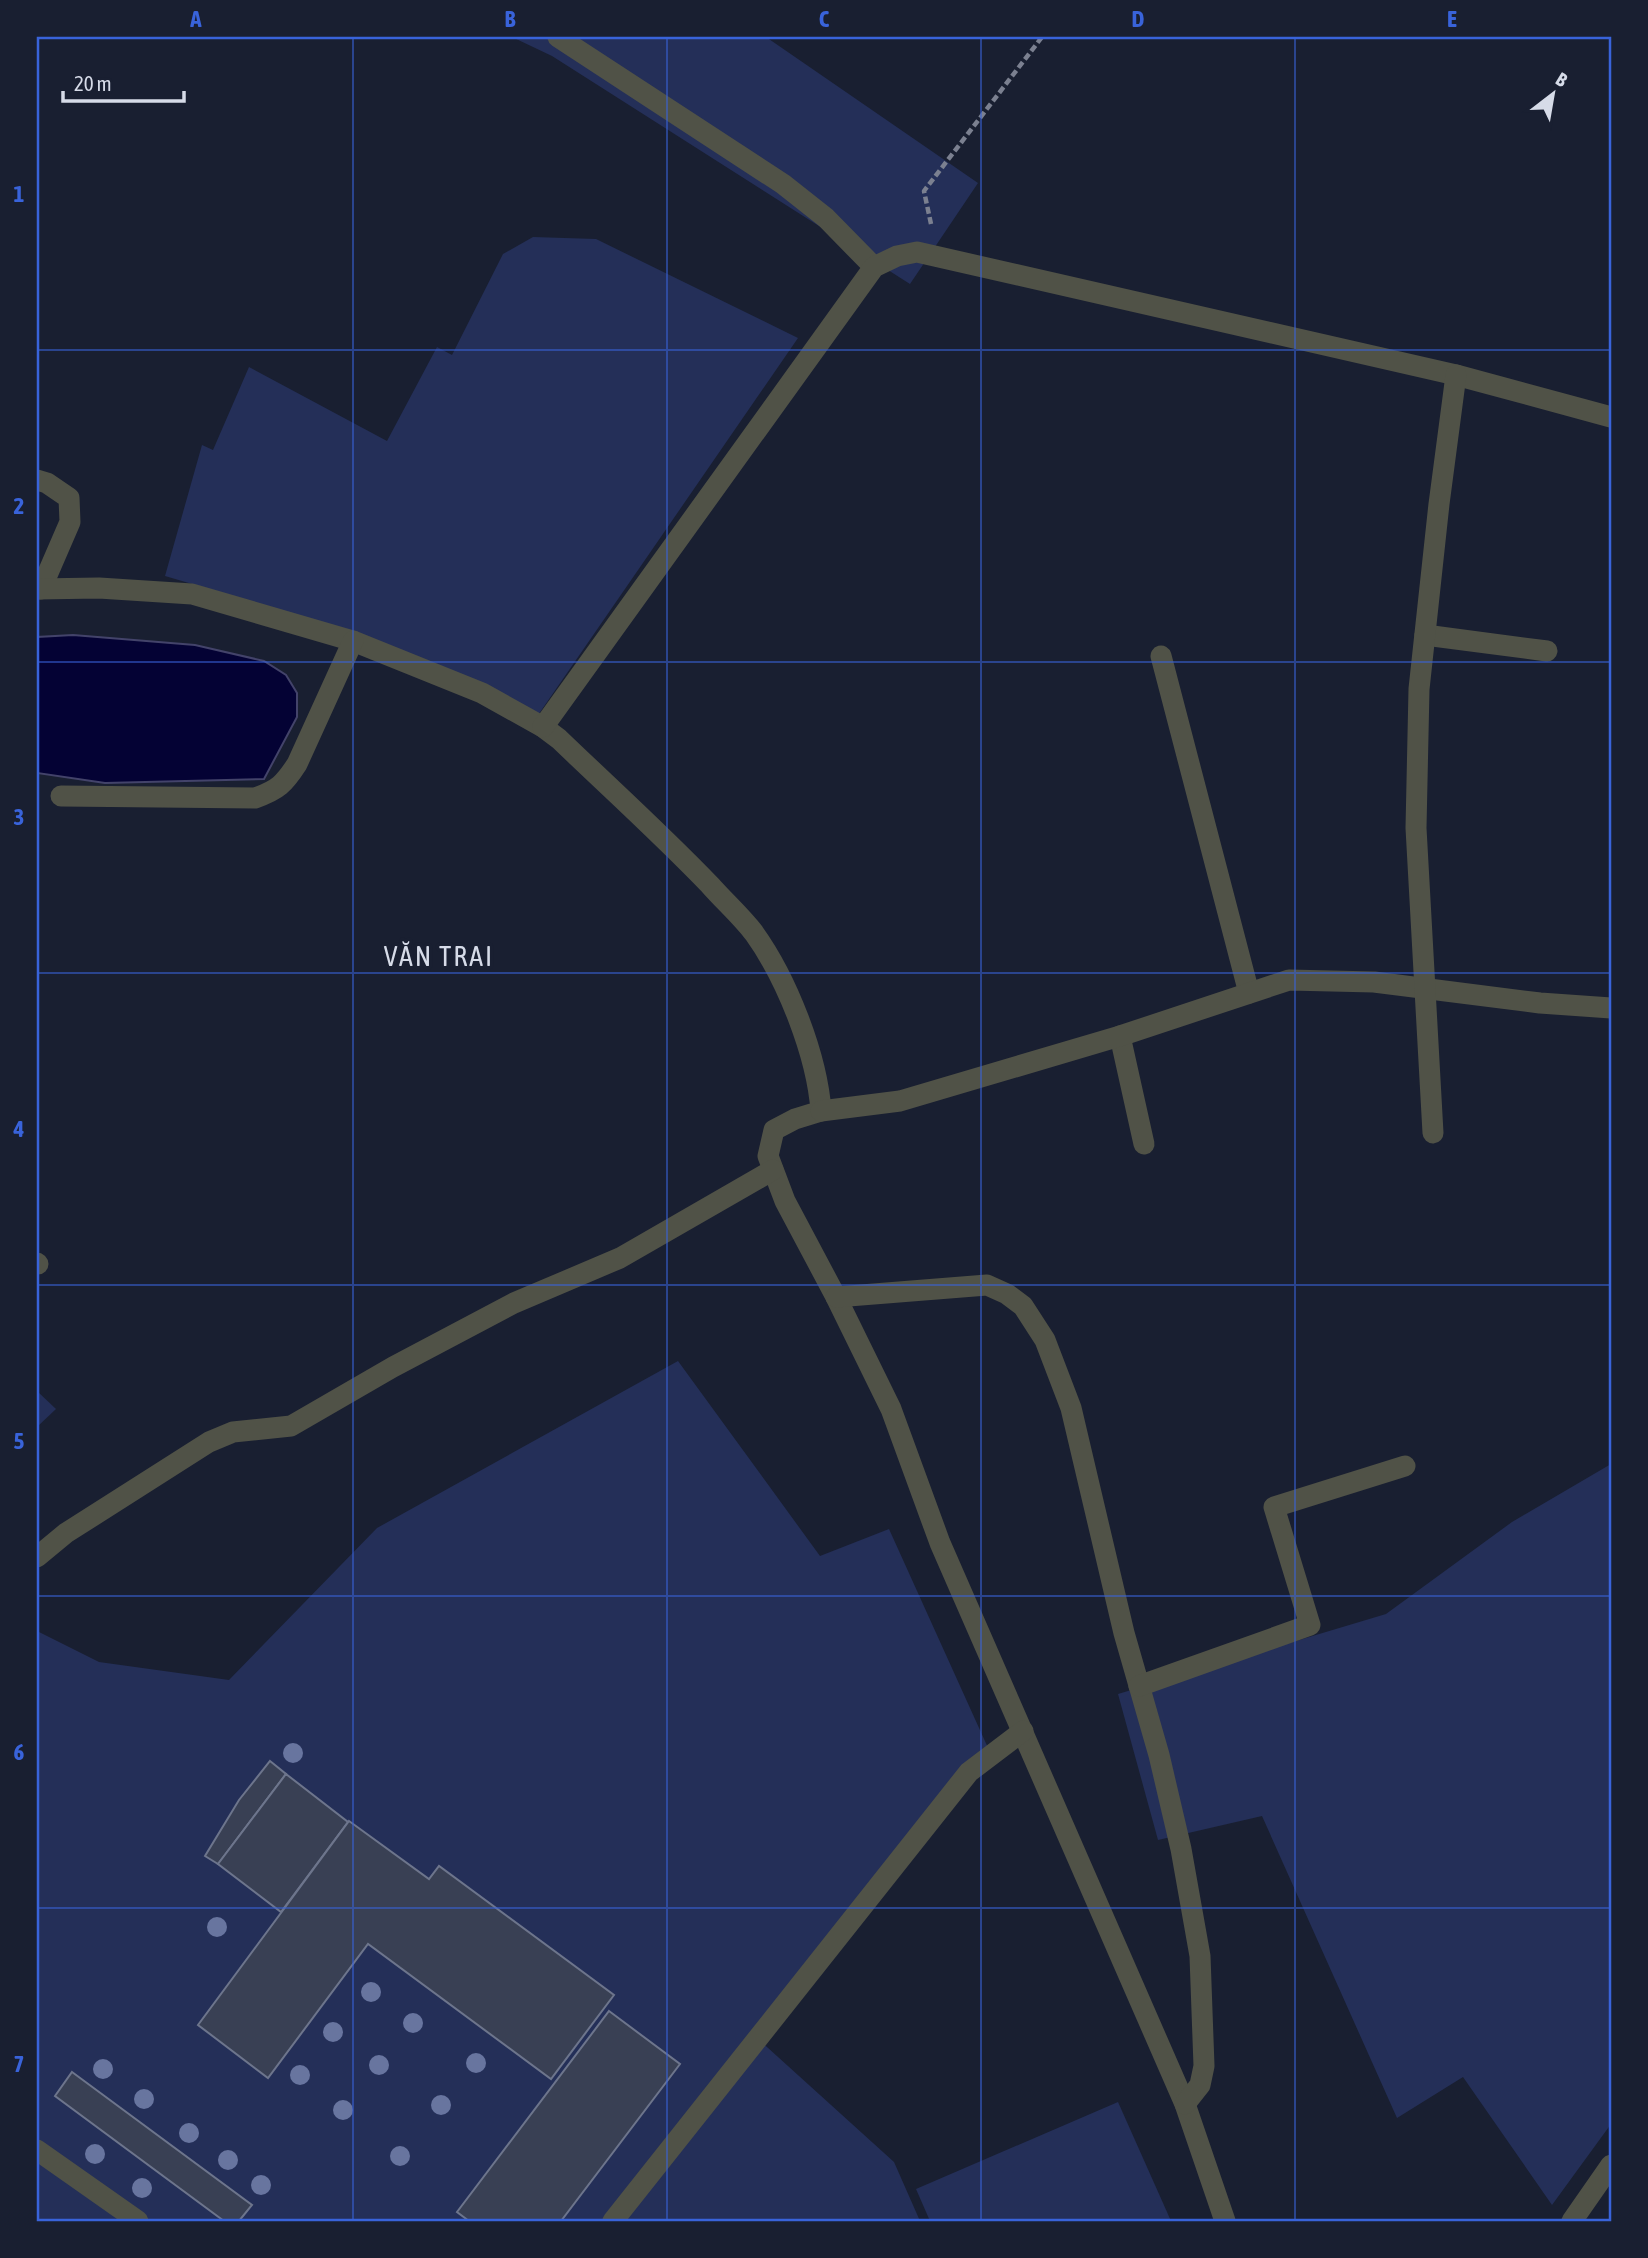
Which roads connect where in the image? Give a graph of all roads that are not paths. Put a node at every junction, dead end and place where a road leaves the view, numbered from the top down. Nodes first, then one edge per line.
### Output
1 (558, 37) edge
2 (874, 267) junction
3 (1456, 375) junction
4 (1611, 418) edge
5 (37, 480) edge
6 (39, 589) edge
7 (1425, 635) junction
8 (353, 641) junction
9 (1547, 651) dead end
10 (1161, 656) dead end
11 (543, 727) junction
12 (61, 796) dead end
13 (1426, 989) junction
14 (1249, 993) junction
15 (1611, 1008) edge
16 (1120, 1036) junction
17 (821, 1111) junction
18 (1433, 1133) dead end
19 (1144, 1144) dead end
20 (773, 1170) junction
21 (836, 1297) junction
22 (1405, 1466) dead end
23 (37, 1557) edge
24 (1139, 1686) junction
25 (1023, 1731) junction
26 (1185, 2104) junction
27 (37, 2150) edge
28 (1611, 2165) edge
29 (138, 2221) edge
30 (612, 2221) edge
31 (1225, 2221) edge
32 (1572, 2221) edge

1 - 2 street
2 - 3 street
2 - 11 street
3 - 4 street
3 - 7 street
5 - 6 street
6 - 8 street
7 - 9 street
7 - 13 street
8 - 11 street
8 - 12 street
10 - 14 street
11 - 17 street
13 - 14 street
13 - 15 street
13 - 18 street
14 - 16 street
16 - 17 street
16 - 19 street
17 - 20 street
20 - 21 street
20 - 23 street
21 - 24 street
21 - 25 street
22 - 24 street
24 - 26 street
25 - 26 street
25 - 30 street
26 - 31 street
27 - 29 street
28 - 32 street

